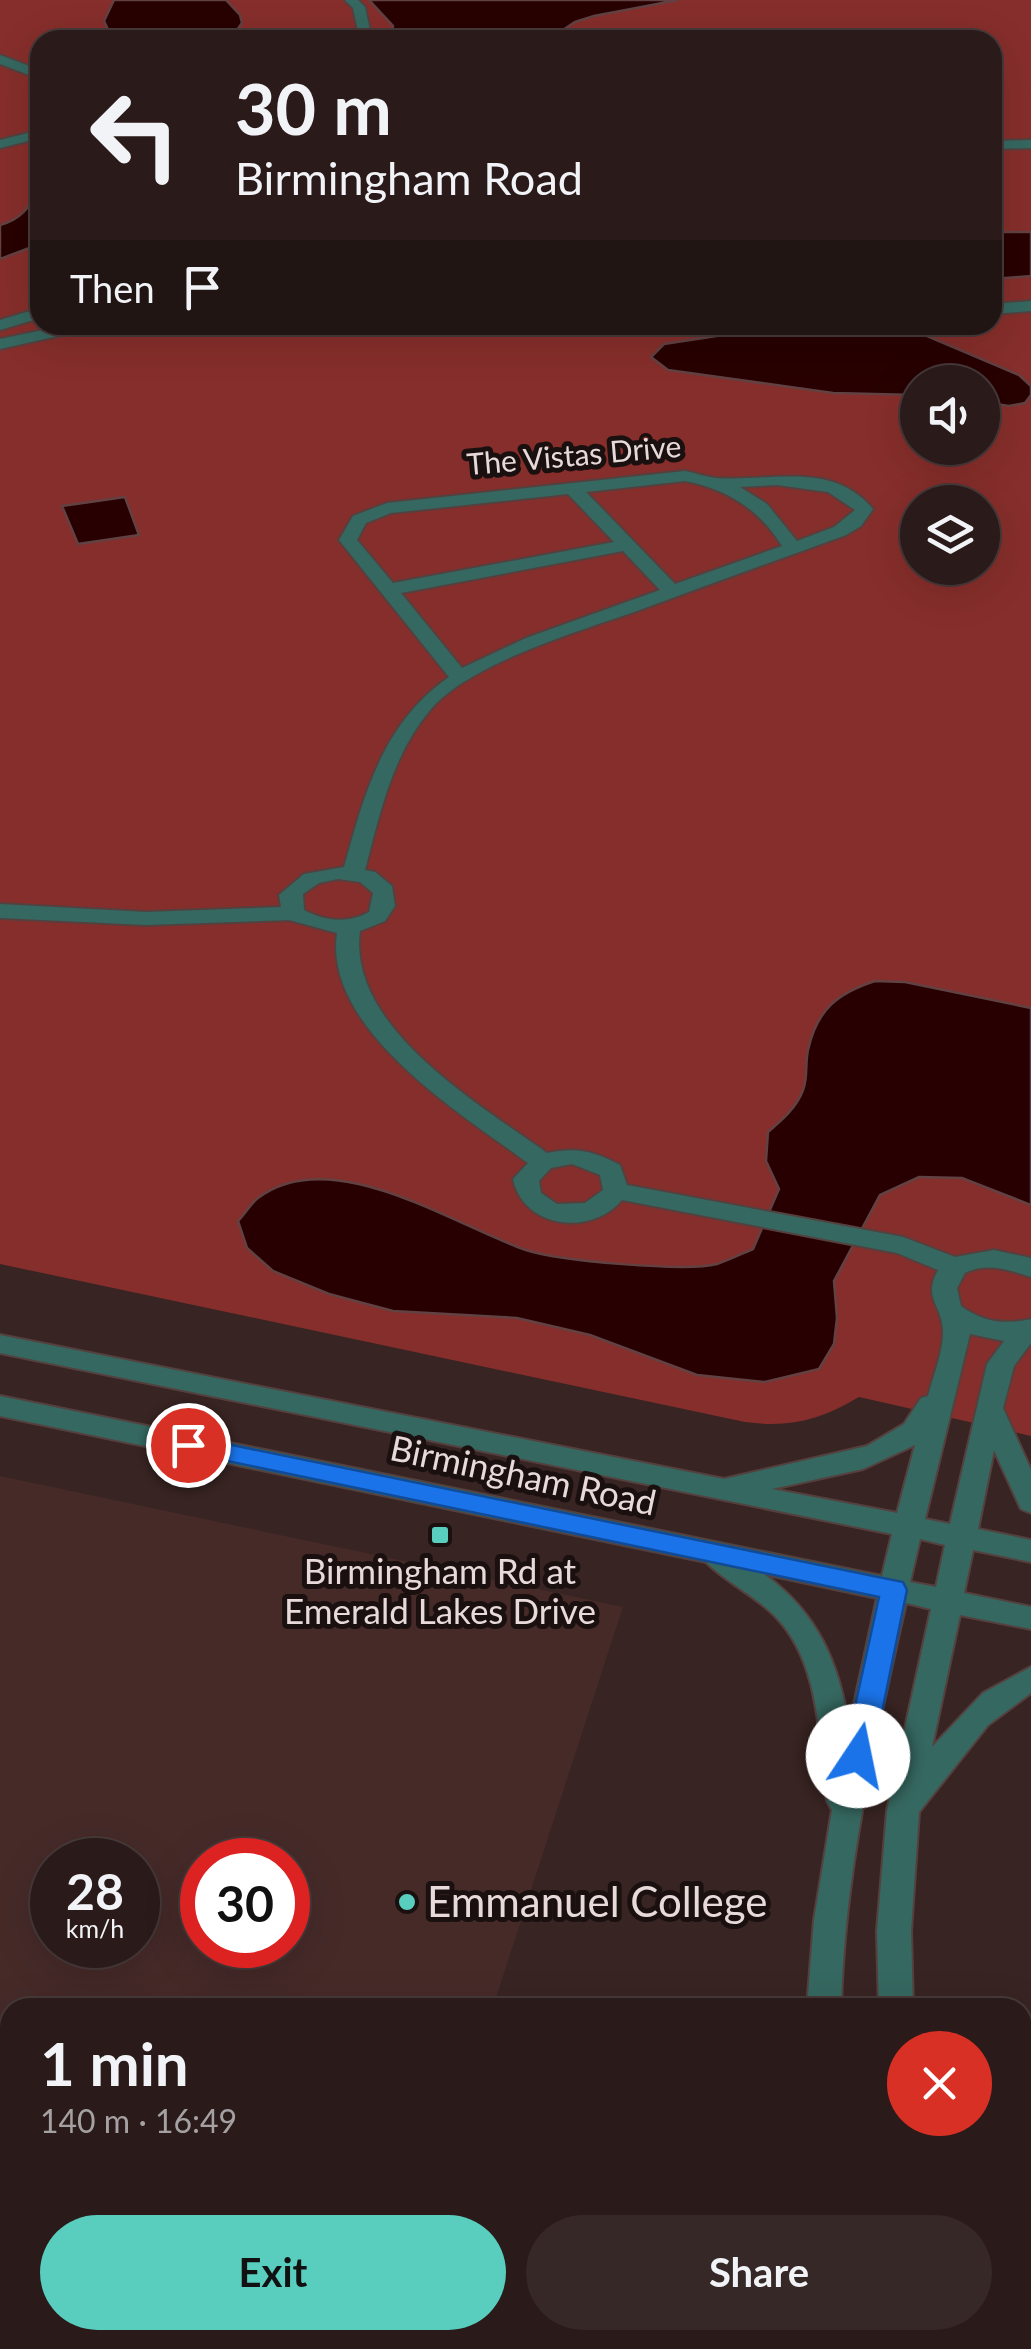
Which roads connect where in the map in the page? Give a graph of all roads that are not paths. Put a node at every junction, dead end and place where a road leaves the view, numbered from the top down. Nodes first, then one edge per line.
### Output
1 (351, 0) edge
2 (364, 30) edge
3 (0, 58) edge
4 (30, 71) edge
5 (30, 136) edge
6 (0, 144) edge
7 (1031, 144) edge
8 (1002, 145) edge
9 (1031, 306) edge
10 (1002, 309) edge
11 (30, 316) edge
12 (0, 324) edge
13 (47, 335) edge
14 (0, 344) edge
15 (719, 482) junction
16 (572, 488) junction
17 (626, 545) junction
18 (792, 548) junction
19 (387, 590) junction
20 (670, 590) junction
21 (460, 678) junction
22 (353, 874) junction
23 (0, 910) edge
24 (293, 912) junction
25 (349, 926) junction
26 (542, 1162) junction
27 (616, 1191) junction
28 (956, 1267) junction
29 (1031, 1268) edge
30 (955, 1313) junction
31 (1028, 1329) edge
32 (0, 1344) edge
33 (942, 1389) junction
34 (0, 1406) edge
35 (989, 1408) junction
36 (715, 1486) junction
37 (1031, 1502) edge
38 (909, 1526) junction
39 (964, 1537) junction
40 (1031, 1551) edge
41 (713, 1553) junction
42 (894, 1590) junction
43 (949, 1601) junction
44 (1031, 1618) edge
45 (1031, 1680) edge
46 (904, 1811) junction
47 (846, 1821) junction
48 (824, 1998) edge
49 (896, 1998) edge

1 - 2 street
3 - 4 street
5 - 6 street
7 - 8 street
9 - 10 street
11 - 12 street
13 - 14 street
15 - 16 street, The Vistas Drive
15 - 18 street, The Vistas Drive
15 - 18 street
16 - 17 street
16 - 19 street, The Vistas Drive
17 - 19 street
17 - 20 street
18 - 20 street
19 - 21 street, The Vistas Drive
20 - 21 street
21 - 22 street
22 - 24 street
22 - 25 street
23 - 24 street
24 - 25 street
25 - 26 street
26 - 27 street
26 - 27 street
27 - 28 street
28 - 29 street
28 - 30 street
30 - 31 street
30 - 33 street
31 - 35 street
32 - 36 street, Birmingham Road
33 - 36 street
33 - 38 street
34 - 41 street, Birmingham Road
35 - 37 street
35 - 39 street
36 - 38 street, Birmingham Road
38 - 39 street, Birmingham Road
38 - 42 street
39 - 40 street, Birmingham Road
39 - 43 street
41 - 42 street, Birmingham Road
41 - 47 street
42 - 43 street, Birmingham Road
42 - 47 street
43 - 44 street, Birmingham Road
43 - 46 street
45 - 46 street
46 - 49 street
47 - 48 street

